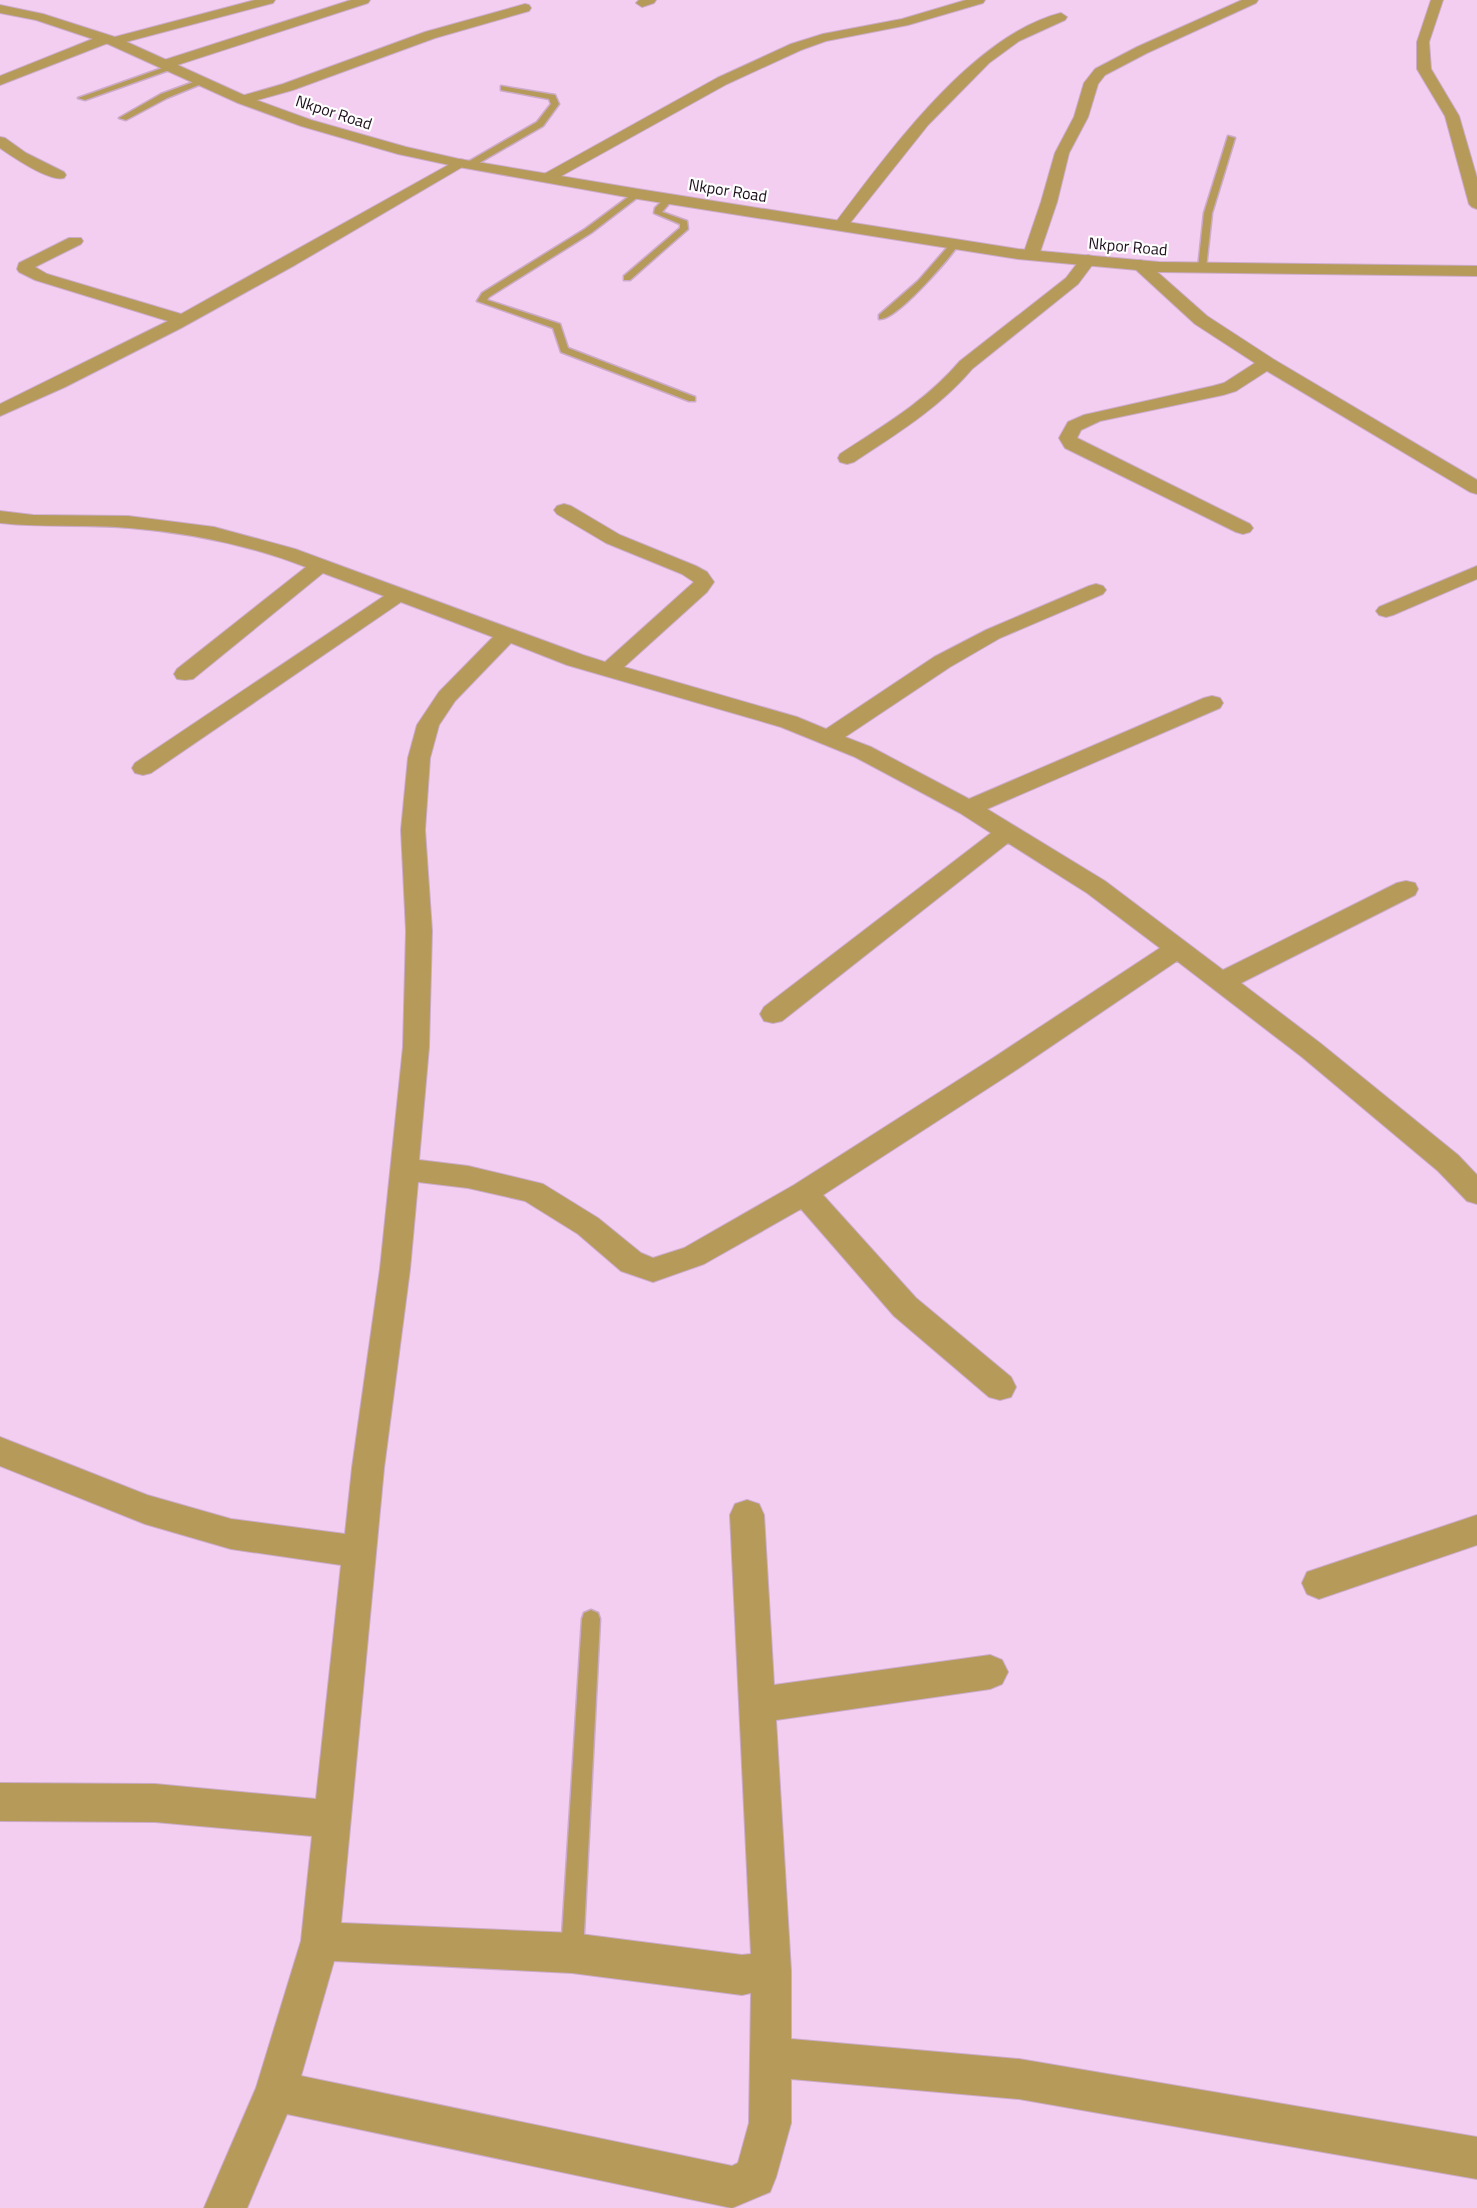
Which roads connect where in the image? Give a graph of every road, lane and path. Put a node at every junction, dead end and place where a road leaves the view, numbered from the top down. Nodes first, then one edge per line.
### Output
1 (269, 0) edge
2 (364, 0) edge
3 (979, 0) edge
4 (1252, 0) edge
5 (1437, 0) edge
6 (525, 8) dead end
7 (0, 9) edge
8 (1061, 17) dead end
9 (109, 40) junction
10 (167, 67) junction
11 (0, 81) edge
12 (202, 82) junction
13 (504, 88) dead end
14 (82, 98) dead end
15 (242, 100) junction
16 (124, 118) dead end
17 (1231, 138) dead end
18 (0, 141) edge
19 (464, 164) junction
20 (59, 175) dead end
21 (549, 178) junction
22 (638, 194) junction
23 (670, 199) junction
24 (1477, 204) edge
25 (841, 225) junction
26 (75, 241) dead end
27 (955, 244) junction
28 (1031, 255) junction
29 (1088, 260) junction
30 (1140, 265) junction
31 (1202, 268) junction
32 (1477, 271) edge
33 (627, 278) dead end
34 (882, 317) dead end
35 (182, 320) junction
36 (1267, 363) junction
37 (692, 399) dead end
38 (0, 412) edge
39 (847, 458) dead end
40 (1477, 488) edge
41 (564, 510) dead end
42 (0, 517) edge
43 (1243, 528) dead end
44 (321, 565) junction
45 (1477, 572) edge
46 (1096, 590) dead end
47 (400, 594) junction
48 (1386, 611) dead end
49 (508, 634) junction
50 (608, 670) junction
51 (185, 674) dead end
52 (1212, 703) dead end
53 (828, 738) junction
54 (142, 768) dead end
55 (968, 808) junction
56 (1007, 832) junction
57 (1406, 889) dead end
58 (1177, 949) junction
59 (1221, 982) junction
60 (773, 1014) dead end
61 (405, 1169) junction
62 (1476, 1191) edge
63 (804, 1193) junction
64 (1000, 1387) dead end
65 (0, 1451) edge
66 (747, 1515) dead end
67 (1477, 1530) edge
68 (360, 1552) junction
69 (1319, 1583) dead end
70 (591, 1619) dead end
71 (990, 1672) dead end
72 (757, 1705) junction
73 (0, 1802) edge
74 (333, 1819) junction
75 (320, 1941) junction
76 (572, 1953) junction
77 (771, 1971) junction
78 (770, 2057) junction
79 (276, 2091) junction
80 (1477, 2158) edge
81 (225, 2208) edge

1 - 9 street
2 - 10 street
3 - 21 street
4 - 28 street
5 - 24 street
6 - 15 street
7 - 9 street, Nkpor Road
8 - 25 street
9 - 10 street, Nkpor Road
9 - 11 street
10 - 12 street, Nkpor Road
10 - 14 lane
12 - 15 street, Nkpor Road
12 - 16 lane
13 - 19 lane
15 - 19 street, Nkpor Road
17 - 31 lane
18 - 20 street
19 - 21 street, Nkpor Road
19 - 35 street
21 - 22 street, Nkpor Road
22 - 23 street, Nkpor Road
22 - 37 lane
23 - 25 street, Nkpor Road
23 - 33 lane
25 - 27 street, Nkpor Road
26 - 35 street
27 - 28 street, Nkpor Road
27 - 34 lane
28 - 29 street, Nkpor Road
29 - 30 street, Nkpor Road
29 - 39 street
30 - 31 street, Nkpor Road
30 - 36 street
31 - 32 street, Nkpor Road
35 - 38 street
36 - 40 street
36 - 43 street
41 - 50 street
42 - 44 street
44 - 47 street
44 - 51 street
45 - 48 street
46 - 53 street
47 - 49 street
47 - 54 street
49 - 50 street
49 - 61 street
50 - 53 street
52 - 55 street
53 - 55 street
55 - 56 street
56 - 58 street
56 - 60 street
57 - 59 street
58 - 59 street
58 - 63 street
59 - 62 street
61 - 63 street
61 - 68 street
63 - 64 street
65 - 68 street
66 - 72 street
67 - 69 street
68 - 74 street
70 - 76 lane
71 - 72 street
72 - 77 street
73 - 74 street
74 - 75 street
75 - 76 street
75 - 79 street
76 - 77 street
77 - 78 street
78 - 79 street
78 - 80 street
79 - 81 street

